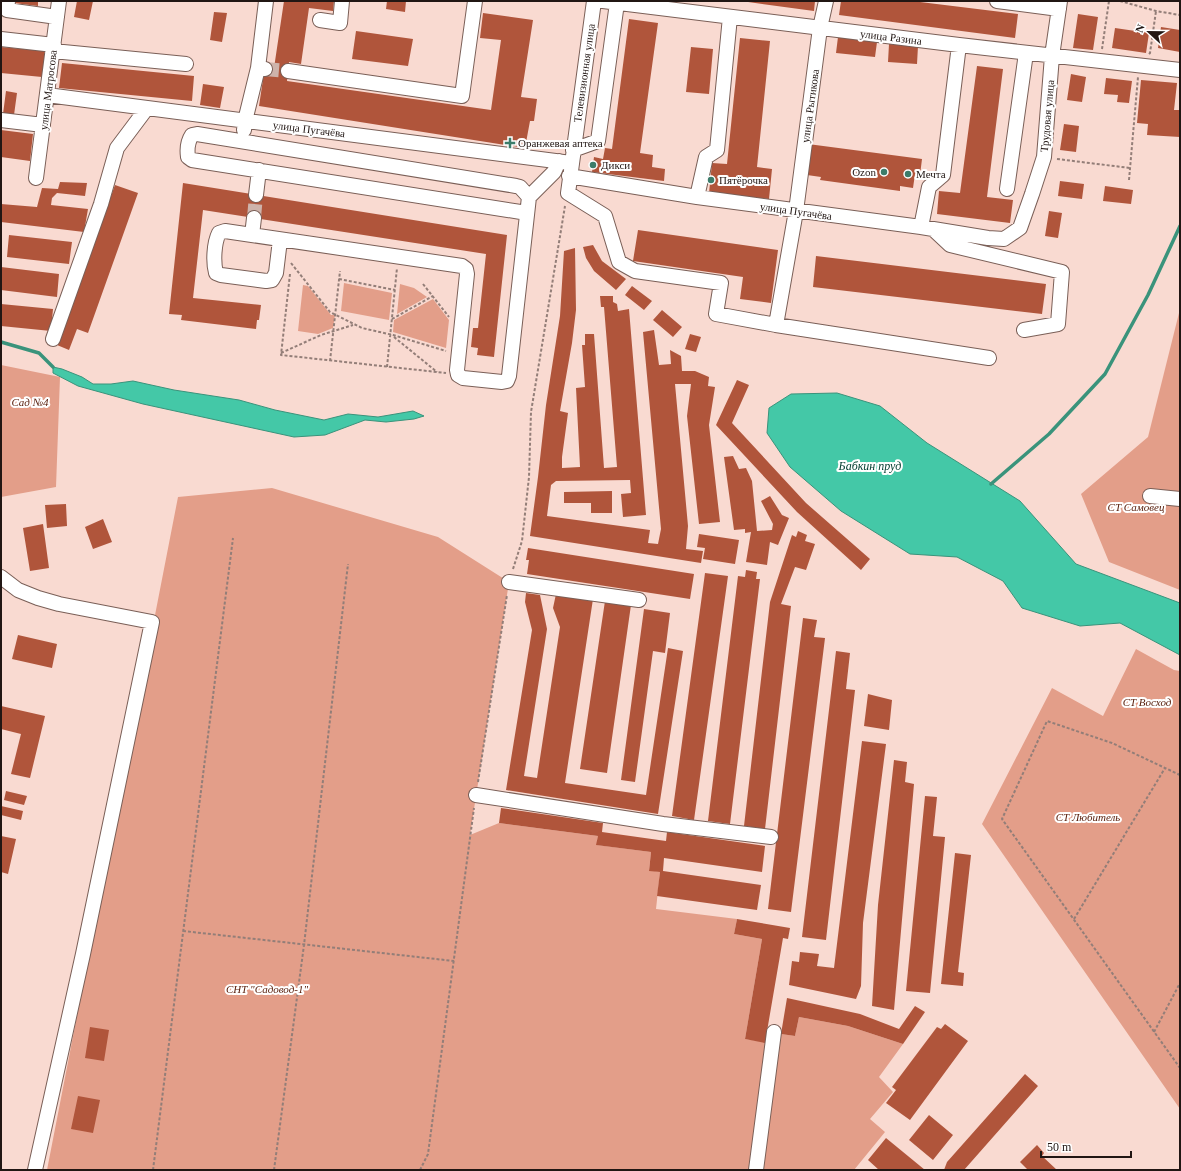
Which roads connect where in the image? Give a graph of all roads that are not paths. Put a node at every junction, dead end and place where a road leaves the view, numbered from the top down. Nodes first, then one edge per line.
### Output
1 (8, 1) edge
2 (59, 1) edge
3 (266, 1) edge
4 (342, 1) edge
5 (475, 1) edge
6 (594, 1) edge
7 (826, 1) edge
8 (997, 1) edge
9 (610, 2) edge
10 (1060, 5) edge
11 (57, 17) junction
12 (730, 17) junction
13 (320, 20) dead end
14 (820, 28) junction
15 (1, 39) edge
16 (959, 45) junction
17 (53, 48) junction
18 (1026, 53) junction
19 (1052, 56) junction
20 (186, 64) dead end
21 (1180, 70) edge
22 (288, 72) tunnel mouth
23 (47, 95) junction
24 (147, 108) junction
25 (1, 120) edge
26 (245, 121) junction
27 (43, 125) junction
28 (242, 142) junction
29 (568, 158) junction
30 (259, 170) junction
31 (569, 176) junction
32 (36, 178) dead end
33 (1007, 189) dead end
34 (256, 195) tunnel mouth
35 (529, 197) junction
36 (697, 197) junction
37 (796, 211) junction
38 (527, 213) junction
39 (254, 218) tunnel mouth
40 (1020, 228) joint
41 (928, 229) junction
42 (252, 235) junction
43 (280, 240) junction
44 (776, 325) junction
45 (1024, 330) dead end
46 (53, 339) dead end
47 (989, 358) dead end
48 (1150, 496) dead end
49 (1180, 499) edge
50 (1, 577) edge
51 (508, 582) road end
52 (639, 600) dead end
53 (476, 795) road end
54 (771, 837) dead end
55 (774, 1032) dead end
56 (35, 1170) edge
57 (756, 1170) edge

1 - 11 street
2 - 11 street, улица Матросова
3 - 26 street
4 - 13 street
5 - 22 street
6 - 29 street, Телевизионная улица
7 - 14 street, улица Рытикова
8 - 10 street
9 - 12 street, улица Разина
9 - 29 street
10 - 19 street, Трудовая улица
11 - 17 street, улица Матросова
12 - 14 street, улица Разина
12 - 36 street
14 - 16 street, улица Разина
14 - 37 street, улица Рытикова
15 - 17 street
16 - 18 street, улица Разина
16 - 41 street
17 - 20 street
17 - 23 street, улица Матросова
18 - 19 street, улица Разина
18 - 33 street
19 - 21 street, улица Разина
19 - 40 street, Трудовая улица
23 - 24 street, улица Пугачёва
23 - 27 street, улица Матросова
24 - 26 street, улица Пугачёва
24 - 46 street
25 - 27 street
26 - 28 street
26 - 29 street, улица Пугачёва
27 - 32 street, улица Матросова
28 - 30 street
28 - 35 street
29 - 31 street, Телевизионная улица
29 - 35 street
30 - 34 street
30 - 38 street
31 - 36 street, улица Пугачёва
31 - 44 street, Телевизионная улица
35 - 38 street
36 - 37 street, улица Пугачёва
37 - 41 street, улица Пугачёва
37 - 44 street, улица Рытикова
38 - 43 street
39 - 42 street
40 - 41 street, улица Пугачёва
41 - 45 street
42 - 43 street
42 - 43 street
44 - 47 street
48 - 49 street
50 - 56 street
51 - 52 street
53 - 54 street
55 - 57 street

